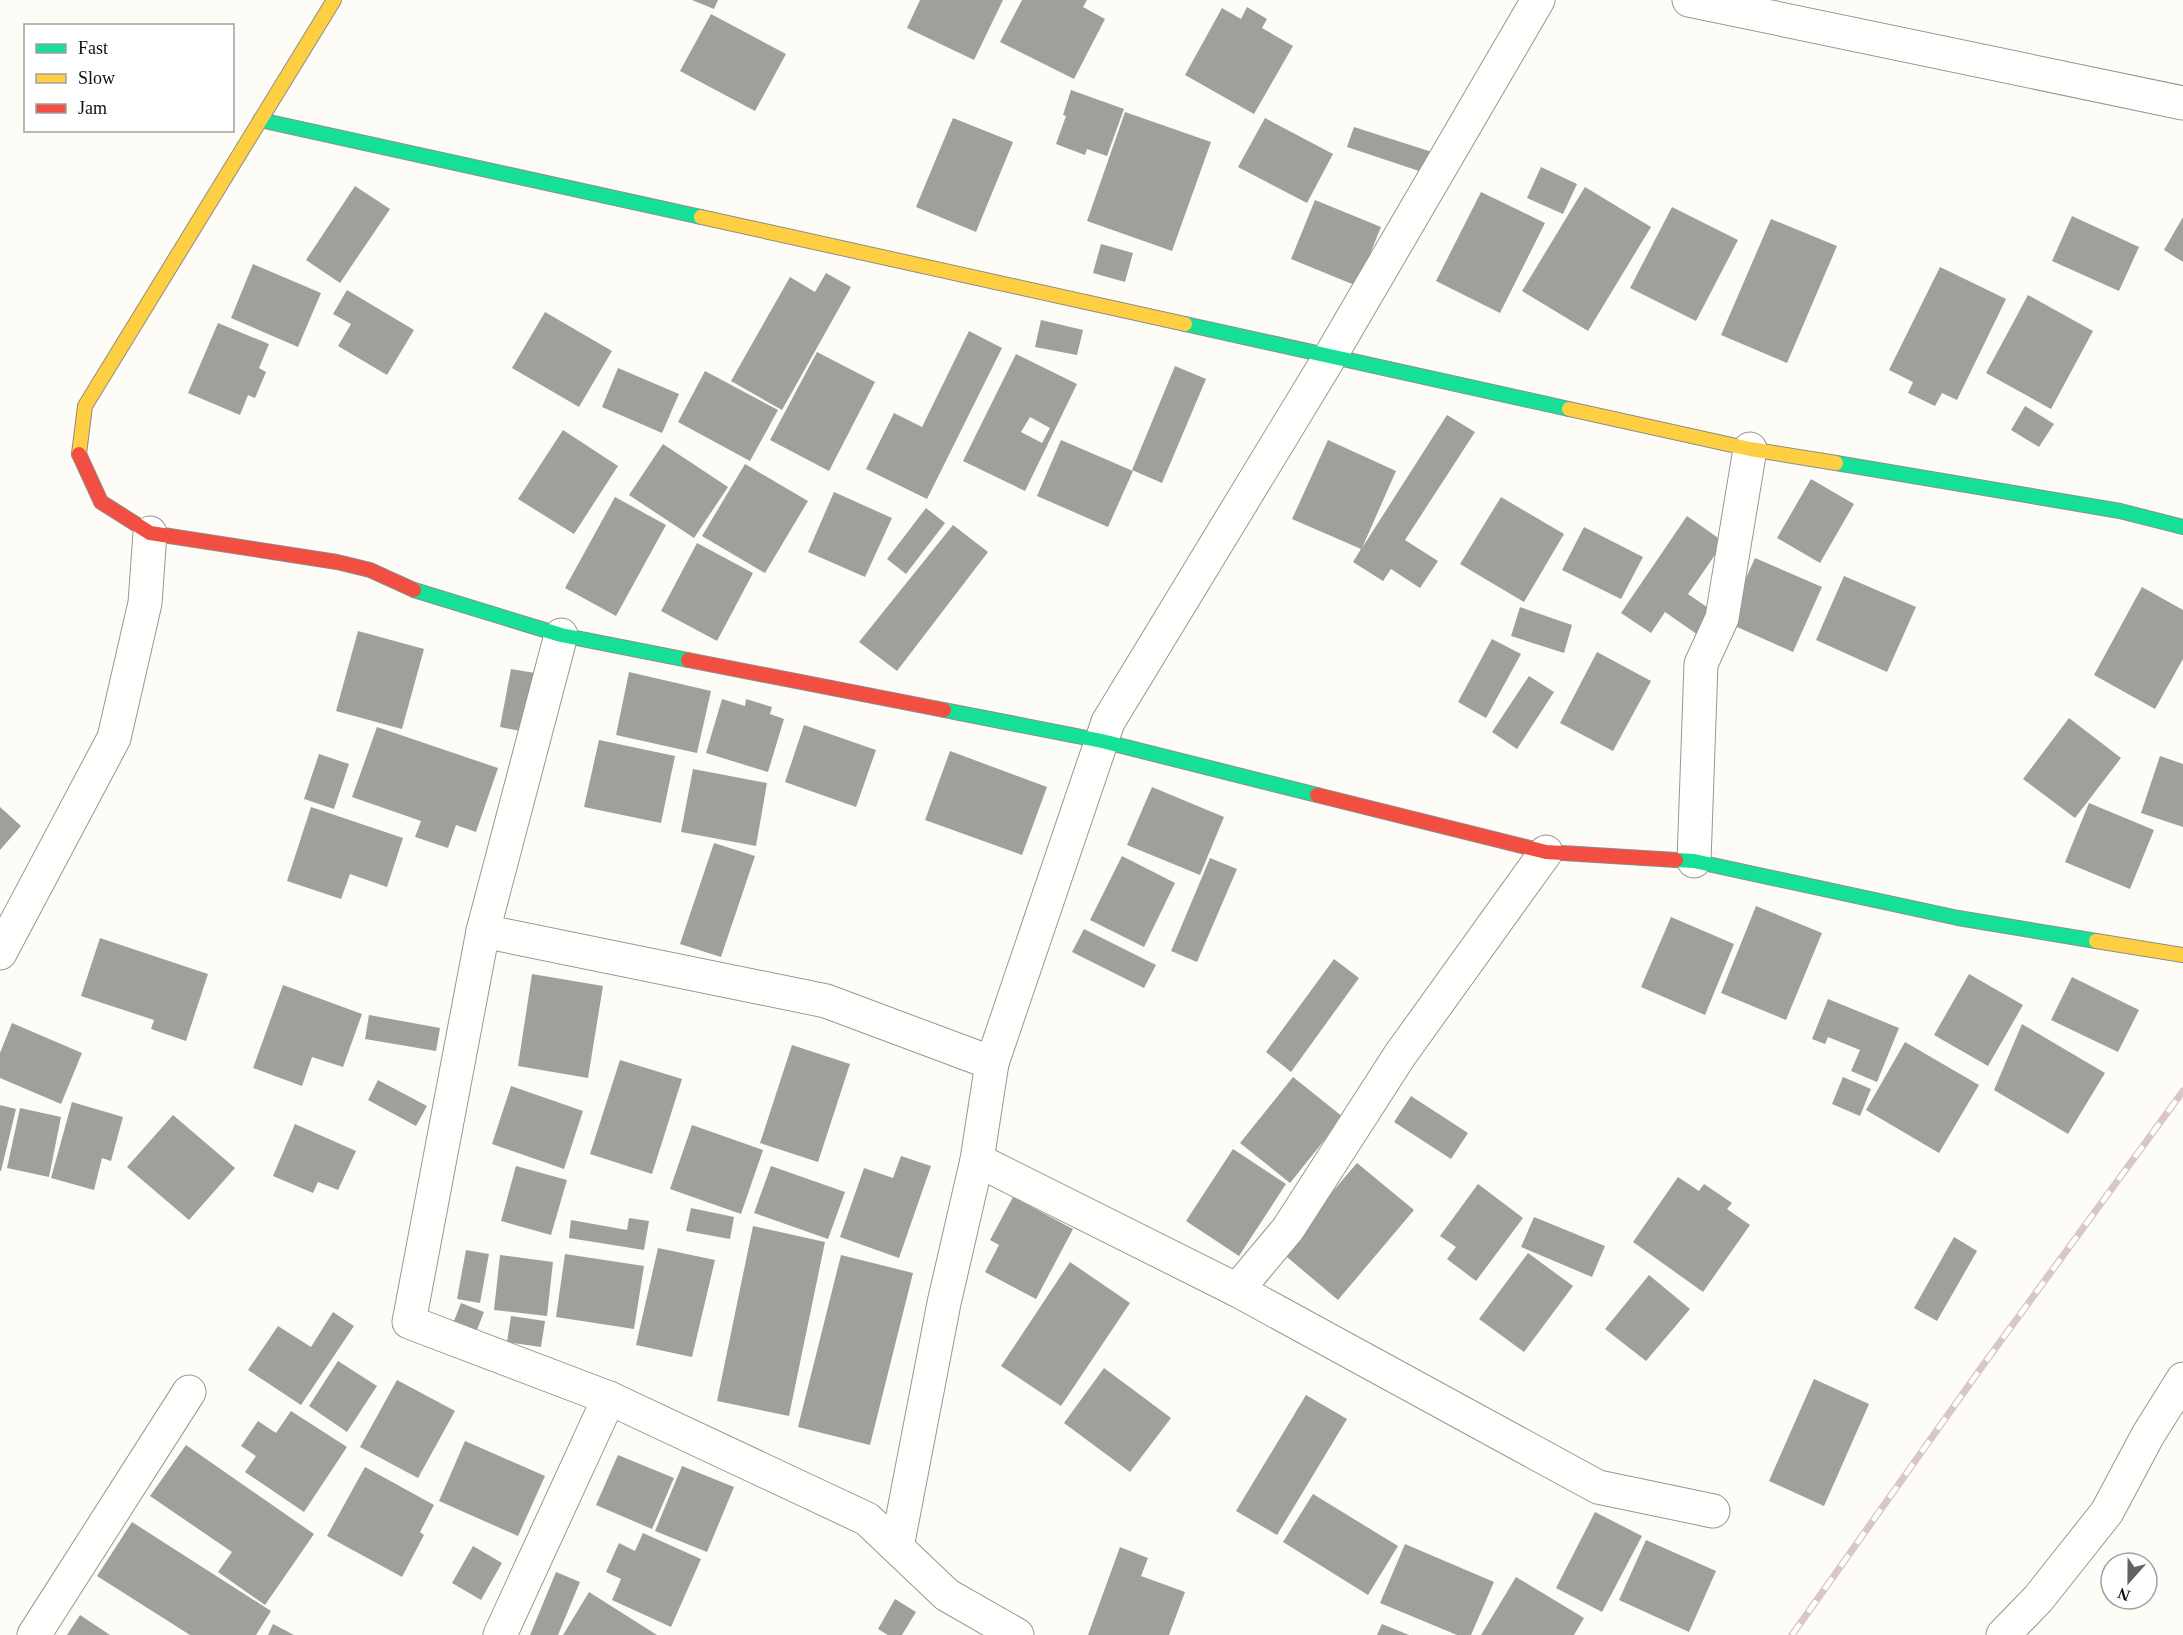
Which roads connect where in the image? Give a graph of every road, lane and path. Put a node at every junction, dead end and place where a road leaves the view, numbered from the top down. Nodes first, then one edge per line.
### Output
1 (334, 0) edge
2 (1538, 0) edge
3 (1689, 0) edge
4 (2183, 103) edge
5 (260, 120) junction
6 (1331, 355) junction
7 (1750, 449) junction
8 (2183, 527) edge
9 (150, 533) junction
10 (561, 635) junction
11 (1102, 741) junction
12 (1546, 852) junction
13 (1694, 861) junction
14 (483, 931) junction
15 (0, 953) edge
16 (2183, 955) edge
17 (992, 1063) junction
18 (976, 1160) junction
19 (1236, 1290) junction
20 (2183, 1379) edge
21 (189, 1392) dead end
22 (609, 1398) junction
23 (907, 1496) junction
24 (1713, 1511) dead end
25 (867, 1519) junction
26 (897, 1547) junction
27 (34, 1635) edge
28 (500, 1635) edge
29 (1017, 1635) edge
30 (2003, 1635) edge

1 - 5 street
2 - 6 street
3 - 4 street
5 - 6 street
5 - 9 street
6 - 7 street
6 - 11 street
7 - 8 street
7 - 13 street
9 - 10 street
9 - 15 street
10 - 11 street
10 - 14 street
11 - 12 street
11 - 17 street
12 - 13 street
12 - 19 street
13 - 16 street
14 - 17 street
14 - 22 street
17 - 18 street
18 - 19 street
18 - 23 street
19 - 24 street
20 - 30 street
21 - 27 street
22 - 25 street
22 - 28 street
23 - 25 street
23 - 26 street
25 - 26 street
26 - 29 street

